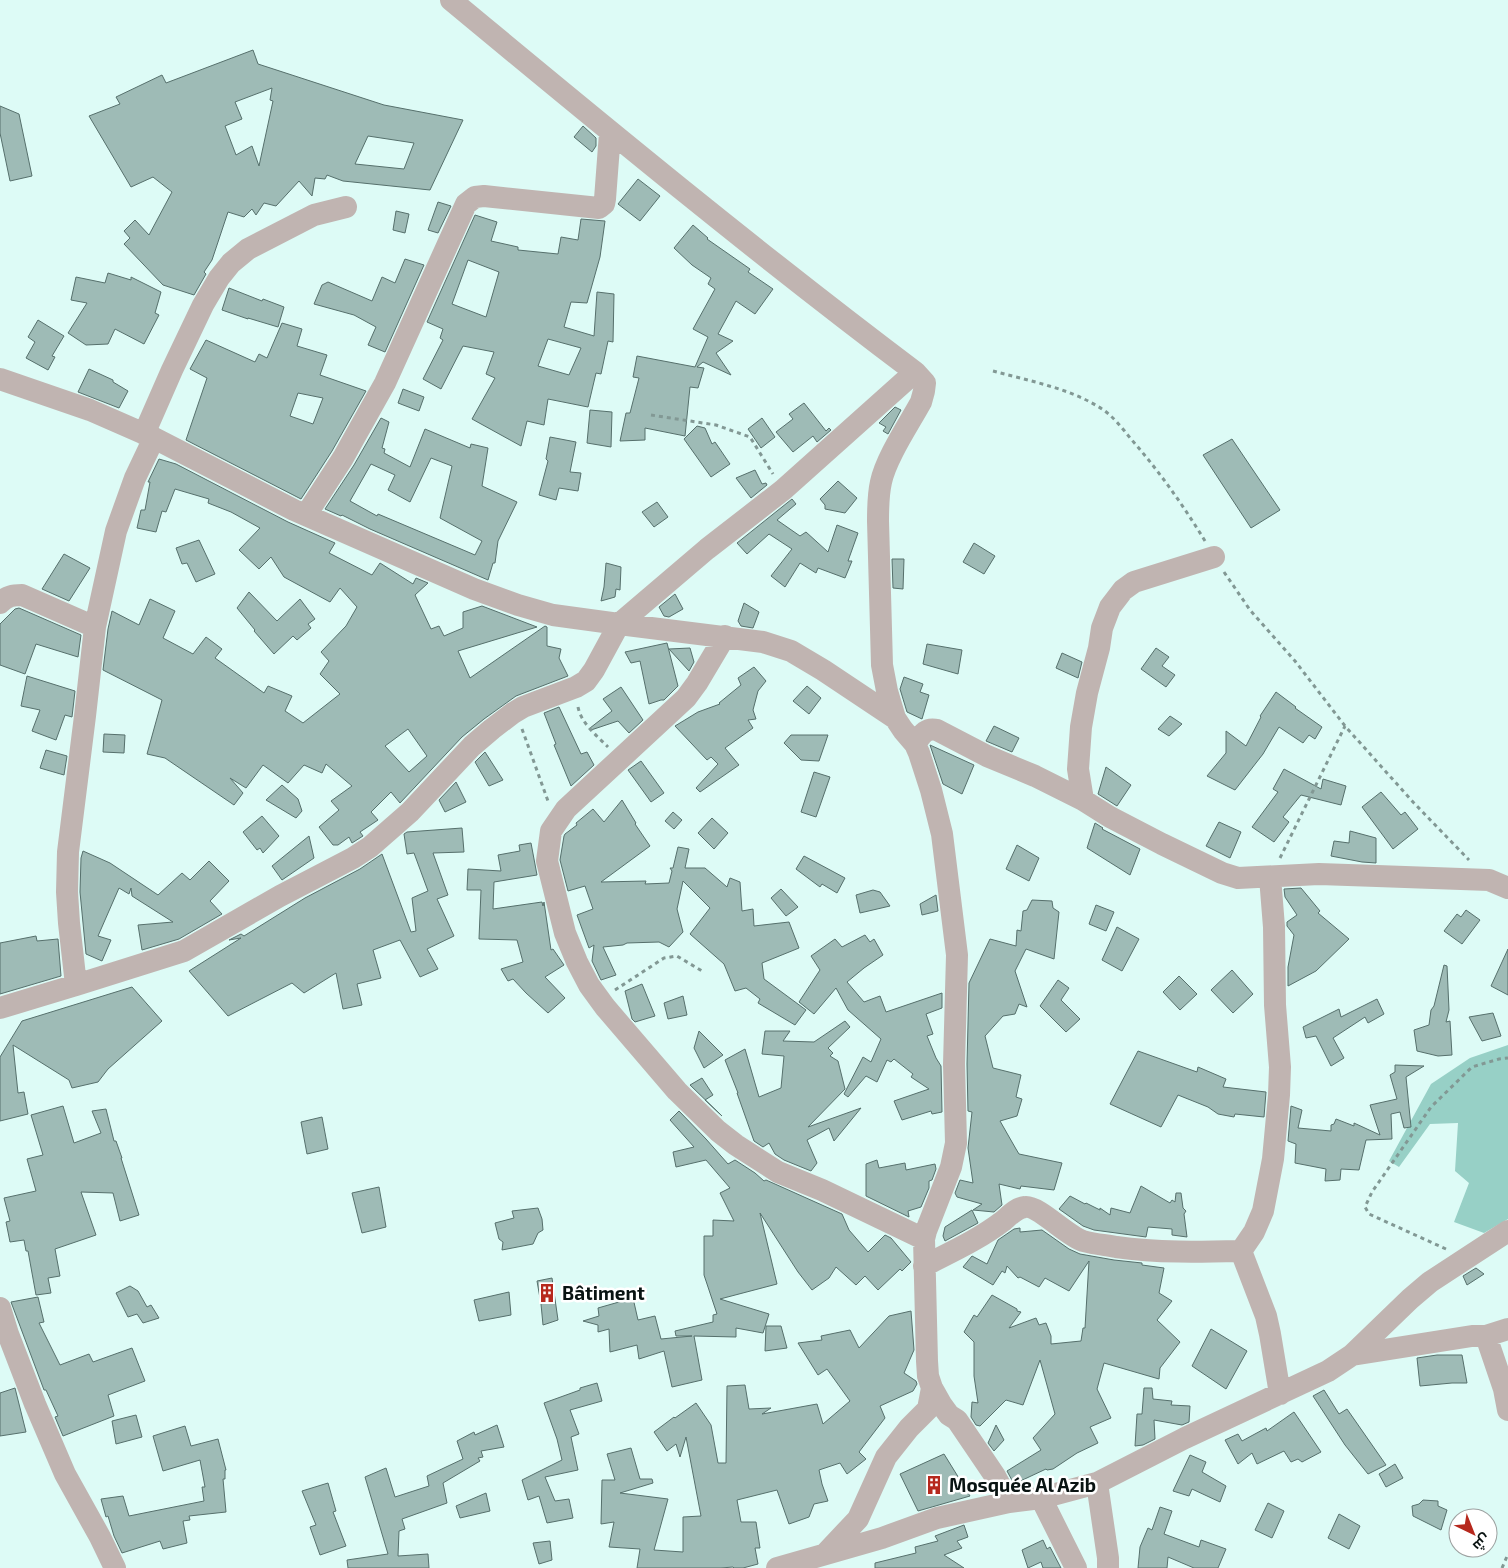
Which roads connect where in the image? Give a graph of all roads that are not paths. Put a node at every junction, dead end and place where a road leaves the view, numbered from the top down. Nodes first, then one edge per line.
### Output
1 (451, 0) edge
2 (610, 133) junction
3 (346, 206) dead end
4 (915, 372) junction
5 (0, 379) edge
6 (149, 436) junction
7 (306, 515) junction
8 (1214, 557) road end
9 (0, 603) edge
10 (620, 624) junction
11 (95, 627) junction
12 (725, 636) junction
13 (895, 718) junction
14 (914, 744) junction
15 (1083, 800) junction
16 (1270, 877) junction
17 (1498, 884) edge
18 (76, 985) junction
19 (0, 1008) edge
20 (1508, 1231) edge
21 (924, 1238) junction
22 (1241, 1251) junction
23 (924, 1266) junction
24 (0, 1308) edge
25 (1508, 1329) edge
26 (1486, 1336) junction
27 (1352, 1354) junction
28 (932, 1388) junction
29 (1280, 1394) junction
30 (1508, 1410) edge
31 (1096, 1483) junction
32 (1041, 1498) junction
33 (1009, 1502) junction
34 (825, 1554) junction
35 (115, 1568) edge
36 (777, 1568) edge
37 (1076, 1568) edge
38 (1108, 1568) edge

1 - 2 street
2 - 4 street
2 - 7 street
3 - 6 street
4 - 10 street
4 - 13 street
5 - 6 street
6 - 7 street
6 - 11 street
7 - 10 street
8 - 15 street
9 - 11 street
10 - 12 street
10 - 18 street
11 - 18 street
12 - 13 street
12 - 21 street
13 - 14 street
14 - 15 street
14 - 21 street
15 - 16 street
16 - 17 street
16 - 22 street
18 - 19 street
20 - 27 street
21 - 23 street
22 - 23 street
22 - 29 street
23 - 28 street
24 - 35 street
25 - 26 street
26 - 27 street
26 - 30 street
27 - 29 street
28 - 33 street
28 - 34 street
29 - 31 street
31 - 32 street
31 - 38 street
32 - 33 street
32 - 37 street
33 - 34 street
34 - 36 street

